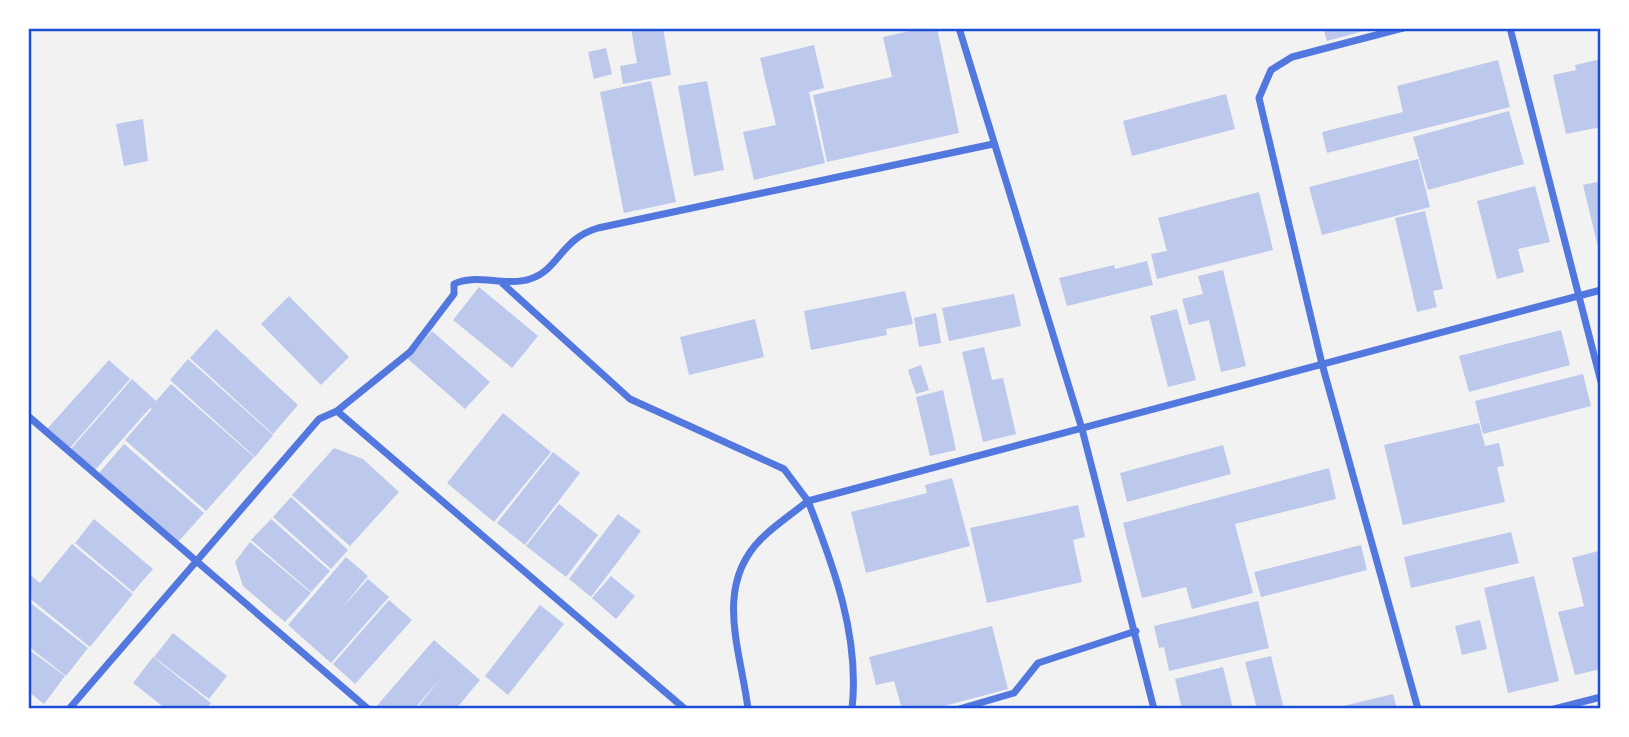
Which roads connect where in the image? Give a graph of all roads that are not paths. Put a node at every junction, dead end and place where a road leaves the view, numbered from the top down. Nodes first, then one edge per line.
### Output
1 (959, 28) edge
2 (1403, 28) edge
3 (1510, 28) edge
4 (993, 144) junction
5 (502, 282) junction
6 (1601, 290) edge
7 (1580, 296) junction
8 (1322, 364) junction
9 (1601, 382) edge
10 (337, 411) junction
11 (28, 416) edge
12 (1082, 429) junction
13 (808, 501) junction
14 (196, 560) junction
15 (1136, 631) junction
16 (1601, 697) edge
17 (69, 709) edge
18 (368, 709) edge
19 (685, 709) edge
20 (748, 709) edge
21 (852, 709) edge
22 (959, 709) edge
23 (1154, 709) edge
24 (1418, 709) edge
25 (1553, 709) edge

1 - 4 street
2 - 8 street
3 - 7 street
4 - 5 street
4 - 12 street
5 - 10 street
5 - 13 street
6 - 7 street
7 - 8 street
7 - 9 street
8 - 12 street
8 - 24 street
10 - 14 street
10 - 19 street
11 - 14 street
12 - 13 street
12 - 15 street
13 - 20 street
13 - 21 street
14 - 17 street
14 - 18 street
15 - 22 street
15 - 23 street
16 - 25 street

